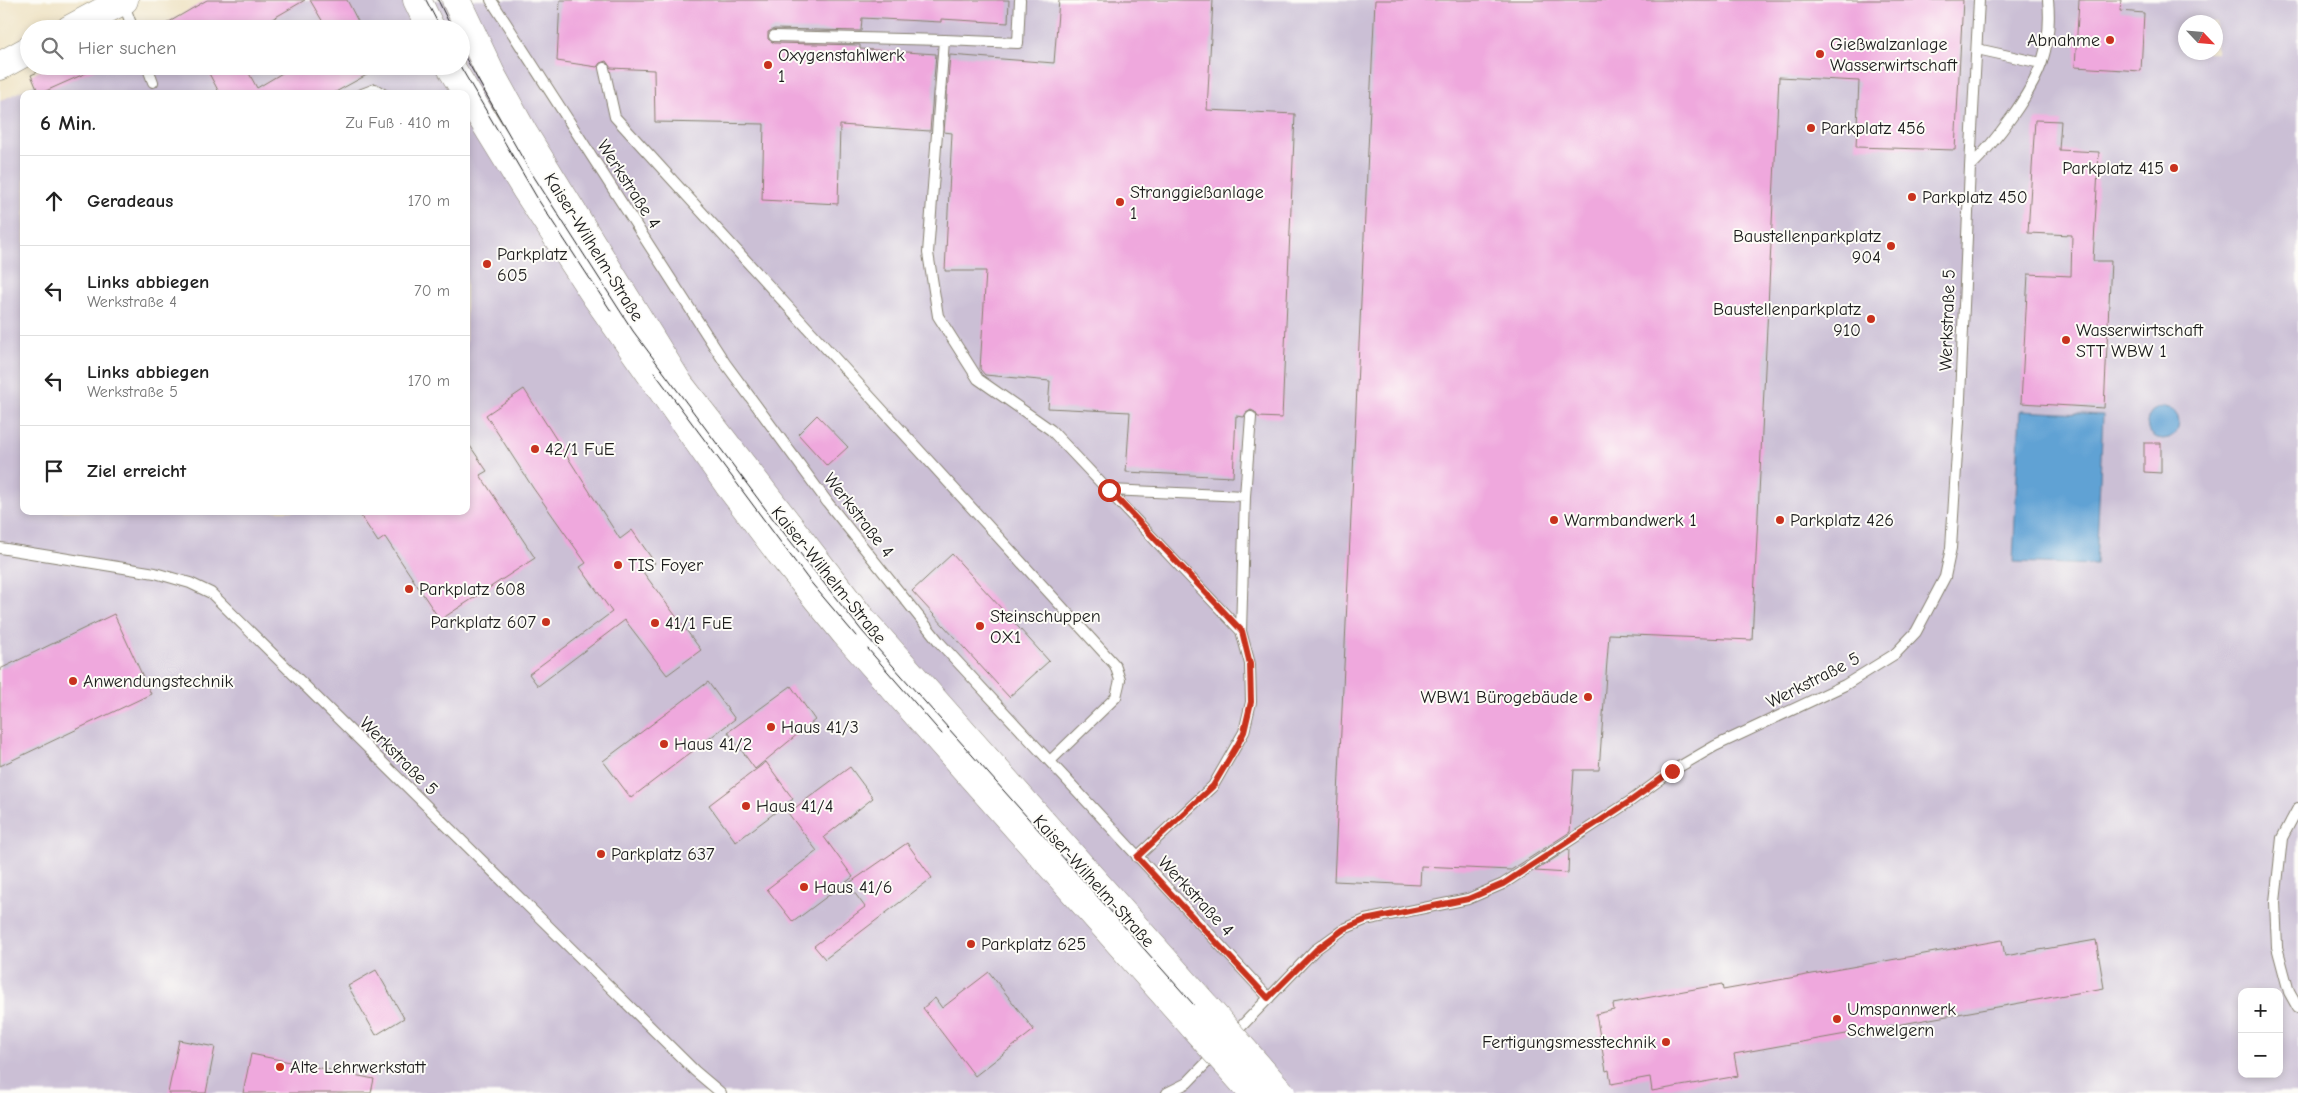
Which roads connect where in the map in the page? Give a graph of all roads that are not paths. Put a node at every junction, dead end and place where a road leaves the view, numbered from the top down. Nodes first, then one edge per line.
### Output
1 (124, 0) edge
2 (417, 0) edge
3 (456, 0) edge
4 (491, 0) edge
5 (1020, 0) edge
6 (1979, 0) edge
7 (2048, 0) edge
8 (87, 20) edge
9 (130, 20) edge
10 (427, 20) edge
11 (465, 20) edge
12 (470, 30) edge
13 (774, 36) dead end
14 (944, 40) junction
15 (1977, 49) junction
16 (20, 55) edge
17 (2042, 63) junction
18 (0, 66) edge
19 (604, 68) dead end
20 (150, 75) edge
21 (456, 75) edge
22 (153, 82) dead end
23 (465, 90) edge
24 (470, 99) edge
25 (1970, 167) junction
26 (1250, 417) dead end
27 (1109, 490) junction
28 (1246, 496) junction
29 (0, 548) edge
30 (1242, 631) junction
31 (1050, 762) junction
32 (2298, 808) edge
33 (1137, 857) junction
34 (1268, 998) junction
35 (2298, 1008) edge
36 (1200, 1017) junction
37 (721, 1093) edge
38 (1167, 1093) edge
39 (1253, 1093) edge
40 (1282, 1093) edge

1 - 8 main road
1 - 9 lane
2 - 10 main road
3 - 11 main road, Kaiser-Wilhelm-Straße
4 - 31 lane, Werkstraße 4
5 - 14 lane
6 - 15 lane, Werkstraße 5
7 - 17 lane
12 - 36 main road, Kaiser-Wilhelm-Straße
13 - 14 lane
14 - 27 lane
15 - 17 lane
15 - 25 lane, Werkstraße 5
16 - 18 main road
17 - 25 lane
19 - 31 lane
20 - 22 lane
21 - 23 main road, Kaiser-Wilhelm-Straße
24 - 36 main road, Kaiser-Wilhelm-Straße
25 - 34 lane, Werkstraße 5
26 - 28 lane
27 - 28 lane
27 - 30 lane
28 - 30 lane
29 - 37 lane, Werkstraße 5
30 - 33 lane
31 - 33 lane, Werkstraße 4
32 - 35 lane
33 - 34 lane, Werkstraße 4
34 - 38 lane, Werkstraße 5
36 - 39 main road, Kaiser-Wilhelm-Straße, bridge
36 - 40 main road, Kaiser-Wilhelm-Straße, bridge

